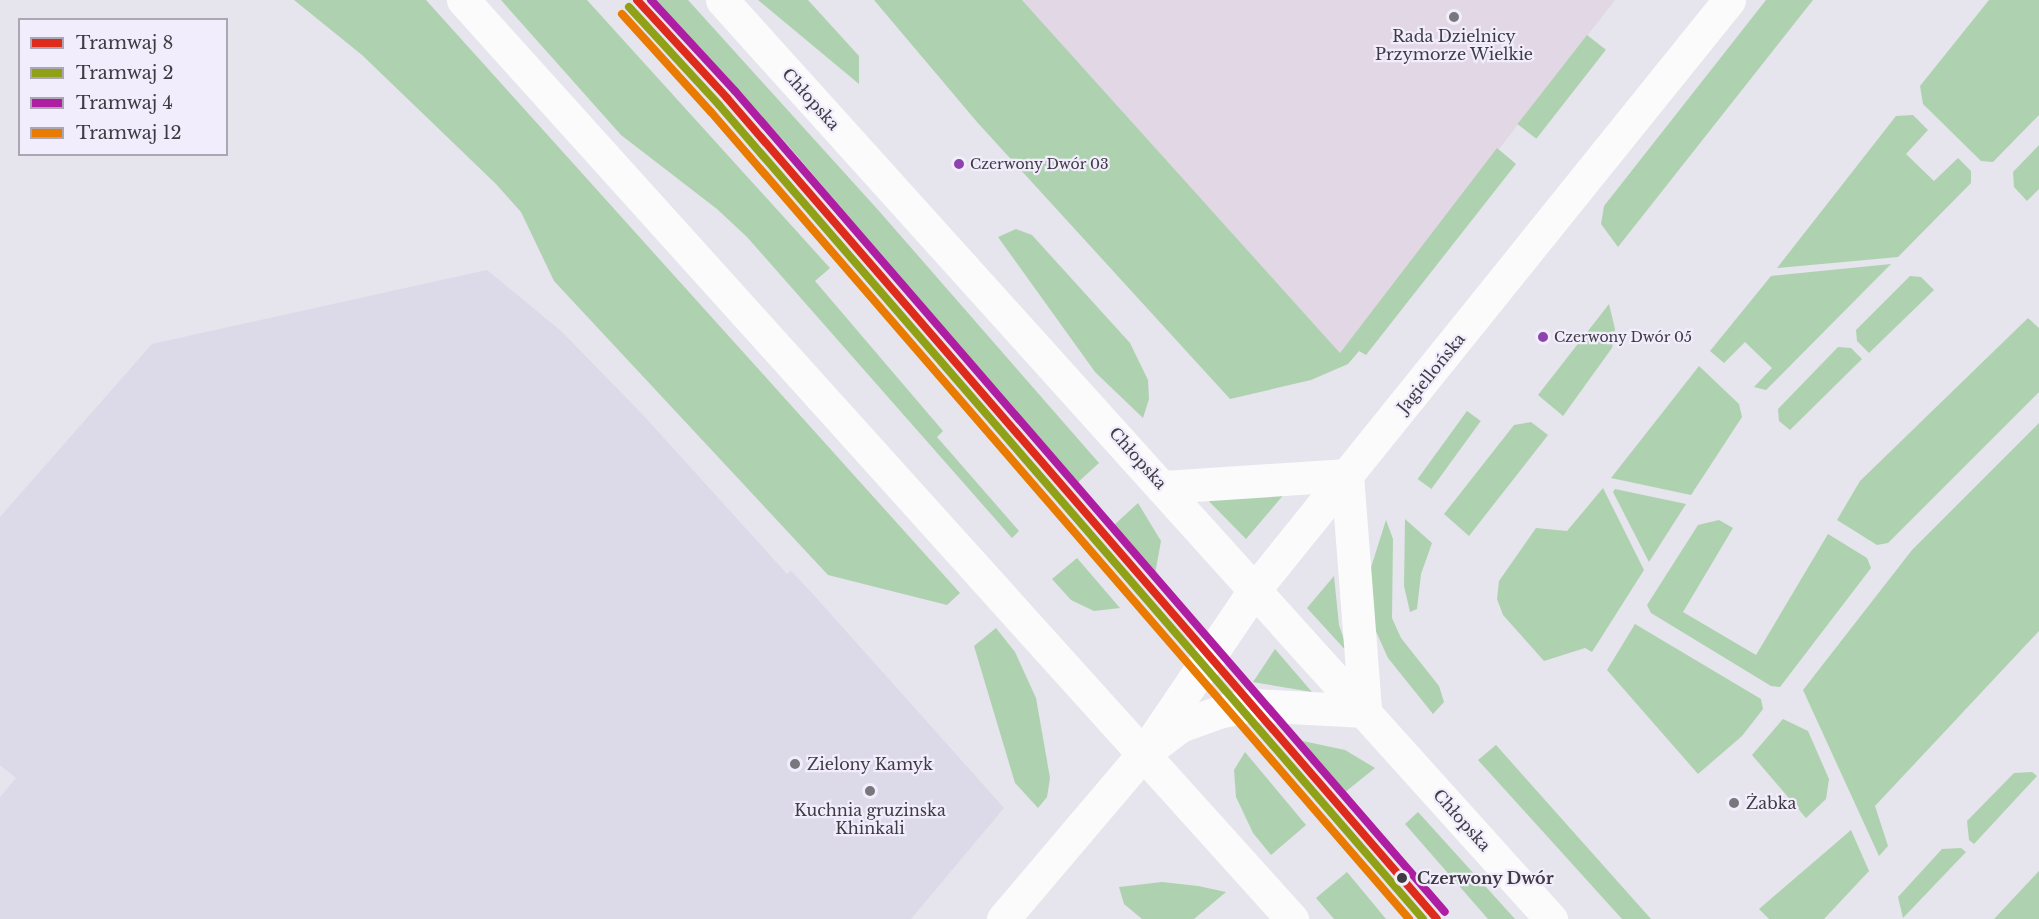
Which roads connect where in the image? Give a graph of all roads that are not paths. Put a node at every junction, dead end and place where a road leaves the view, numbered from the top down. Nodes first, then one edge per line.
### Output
1 (464, 0) edge
2 (722, 0) edge
3 (1729, 0) edge
4 (1347, 475) junction
5 (1164, 487) junction
6 (1255, 589) junction
7 (1365, 711) junction
8 (1143, 754) junction
9 (1003, 919) edge
10 (1292, 919) edge
11 (1551, 919) edge

1 - 8 main road
2 - 5 main road, Chłopska
3 - 4 main road, Jagiellońska
4 - 5 main road
4 - 6 main road, Jagiellońska
4 - 7 main road
5 - 6 main road, Chłopska
6 - 7 main road, Chłopska
6 - 8 main road, Jagiellońska
7 - 8 main road
7 - 11 main road, Chłopska
8 - 9 main road
8 - 10 main road

